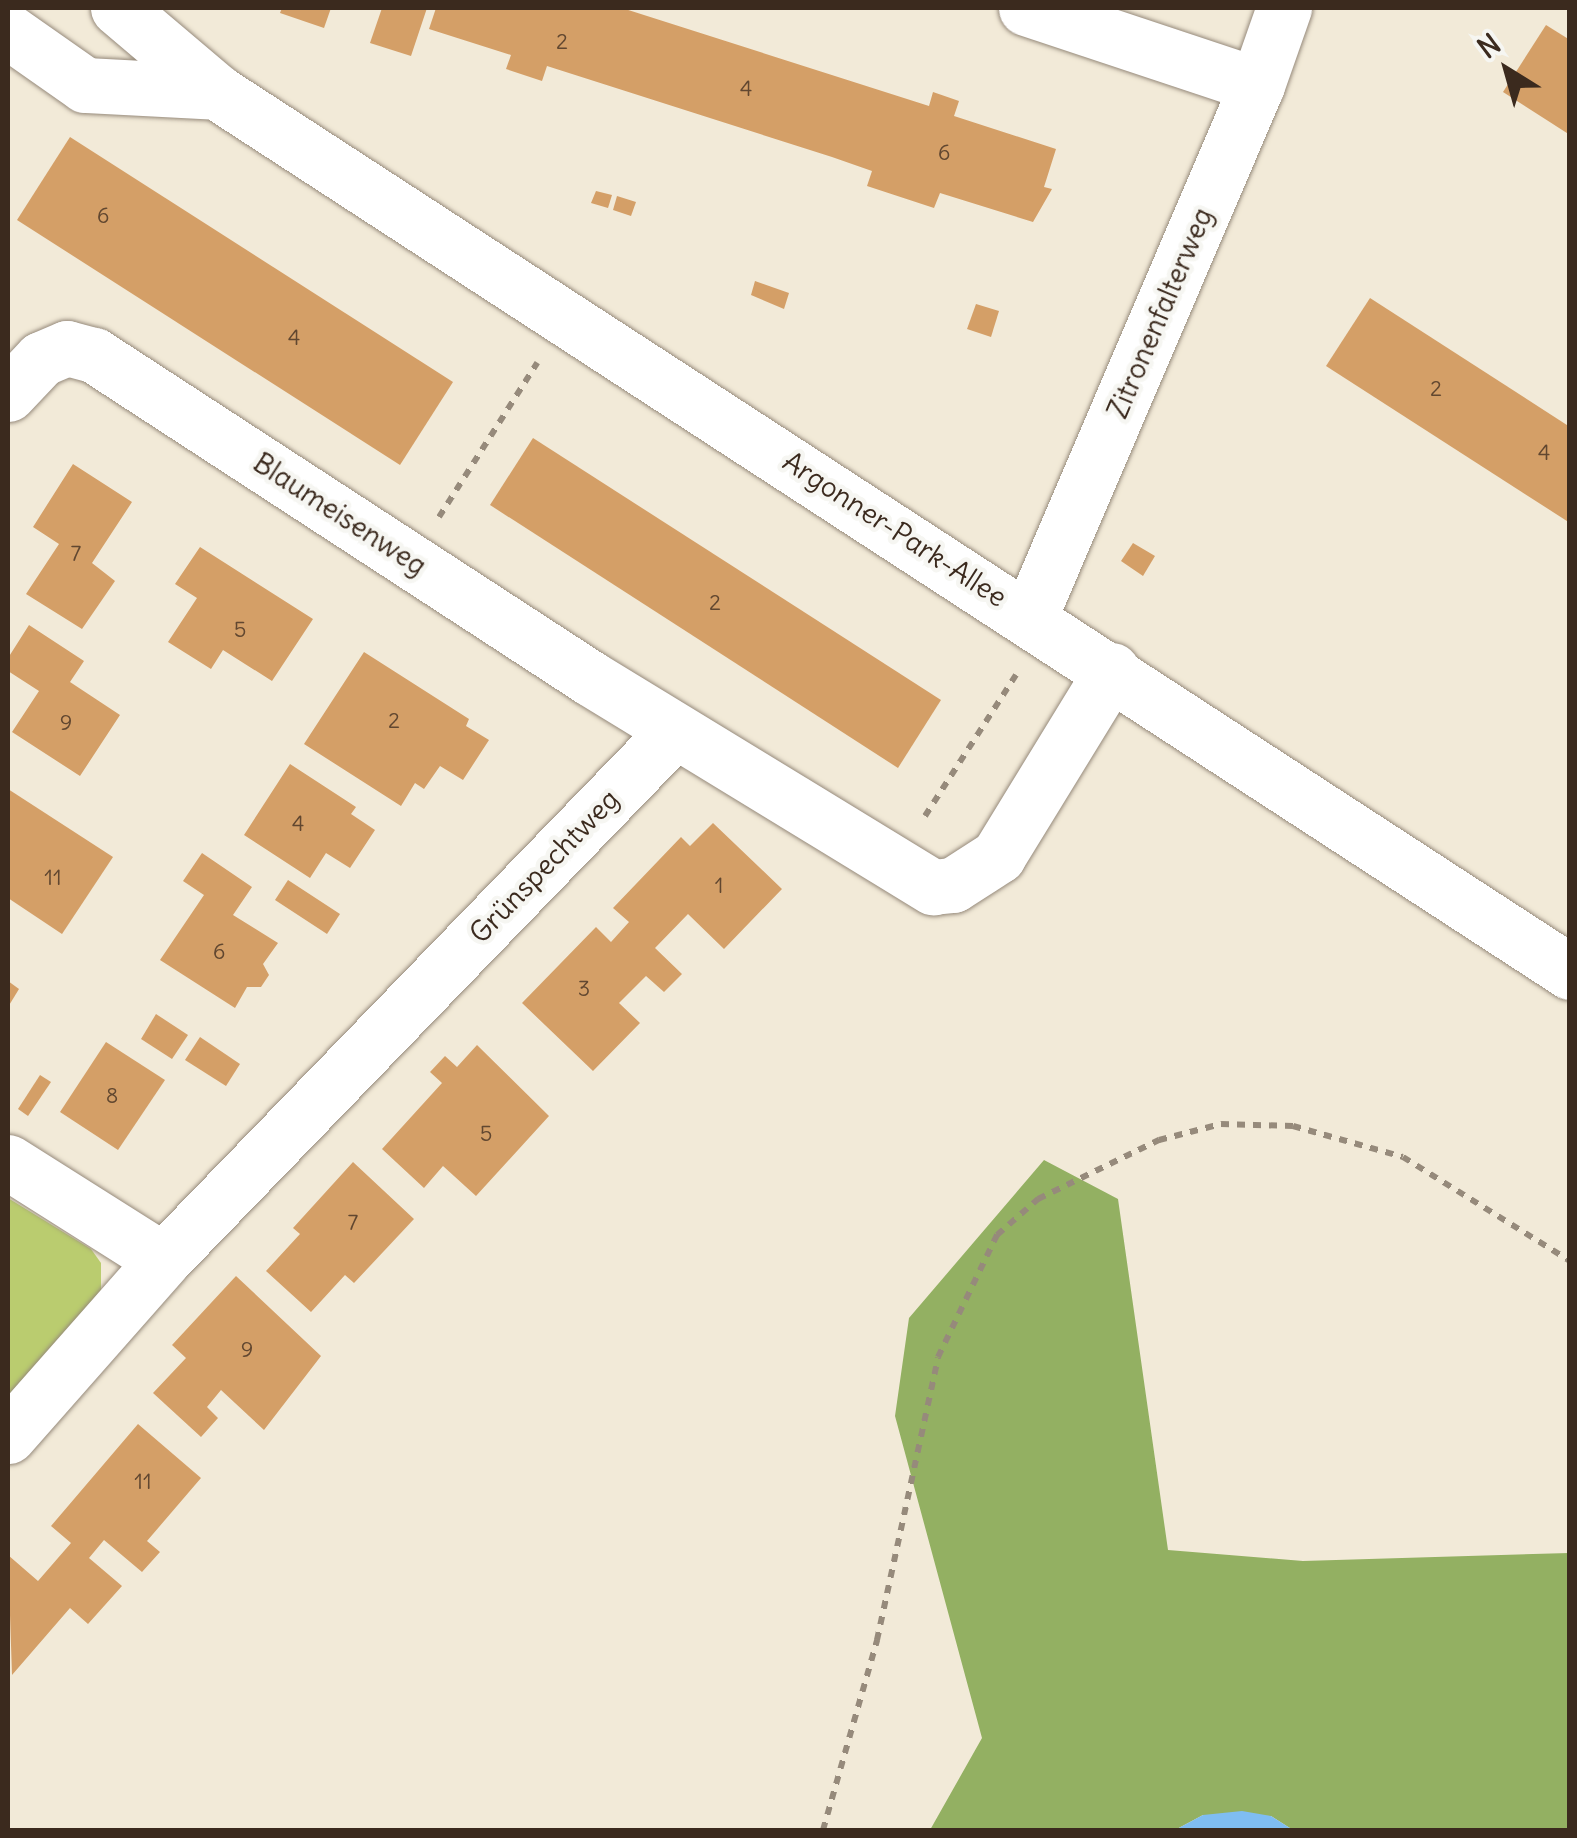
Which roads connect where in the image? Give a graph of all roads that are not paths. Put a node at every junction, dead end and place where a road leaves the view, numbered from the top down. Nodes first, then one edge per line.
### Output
1 (1026, 8) edge
2 (1284, 8) edge
3 (142, 15) edge
4 (8, 31) edge
5 (1258, 85) junction
6 (217, 92) junction
7 (8, 394) edge
8 (1039, 622) junction
9 (1112, 670) junction
10 (675, 730) junction
11 (1570, 972) edge
12 (8, 1162) edge
13 (163, 1260) junction
14 (8, 1436) edge

1 - 5 street
2 - 5 street, Zitronenfalterweg
3 - 6 street, Argonner-Park-Allee
4 - 6 street, Argonner-Park-Allee
5 - 8 street, Zitronenfalterweg
6 - 8 street, Argonner-Park-Allee
7 - 10 street, Blaumeisenweg
8 - 9 street, Argonner-Park-Allee
9 - 10 street
9 - 11 street, Argonner-Park-Allee
10 - 13 street, Grünspechtweg
12 - 13 street
13 - 14 street, Grünspechtweg

